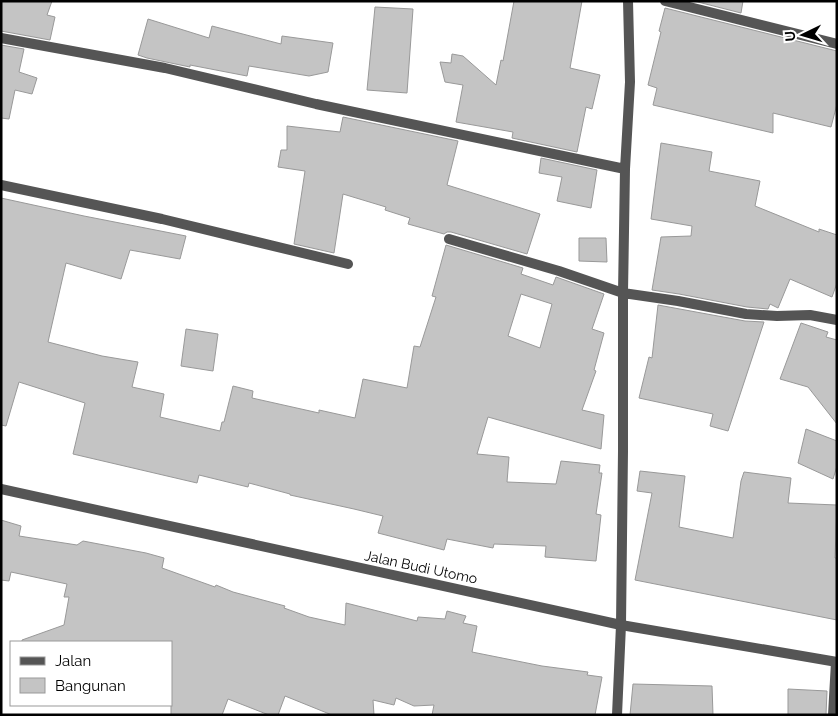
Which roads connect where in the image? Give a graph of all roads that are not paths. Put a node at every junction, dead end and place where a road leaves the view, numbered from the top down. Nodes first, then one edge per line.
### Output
1 (628, 1) edge
2 (665, 1) edge
3 (1, 38) edge
4 (837, 44) edge
5 (625, 169) junction
6 (1, 185) edge
7 (449, 239) dead end
8 (348, 264) dead end
9 (623, 293) junction
10 (837, 320) edge
11 (1, 489) edge
12 (620, 625) junction
13 (836, 662) edge
14 (617, 715) edge
15 (833, 715) edge

1 - 5 street
2 - 4 street
3 - 5 street
5 - 9 street
6 - 8 street
7 - 9 street
9 - 10 street
9 - 12 street
11 - 12 street, Jalan Budi Utomo
12 - 13 street, Jalan Budi Utomo
12 - 14 street
13 - 15 street

